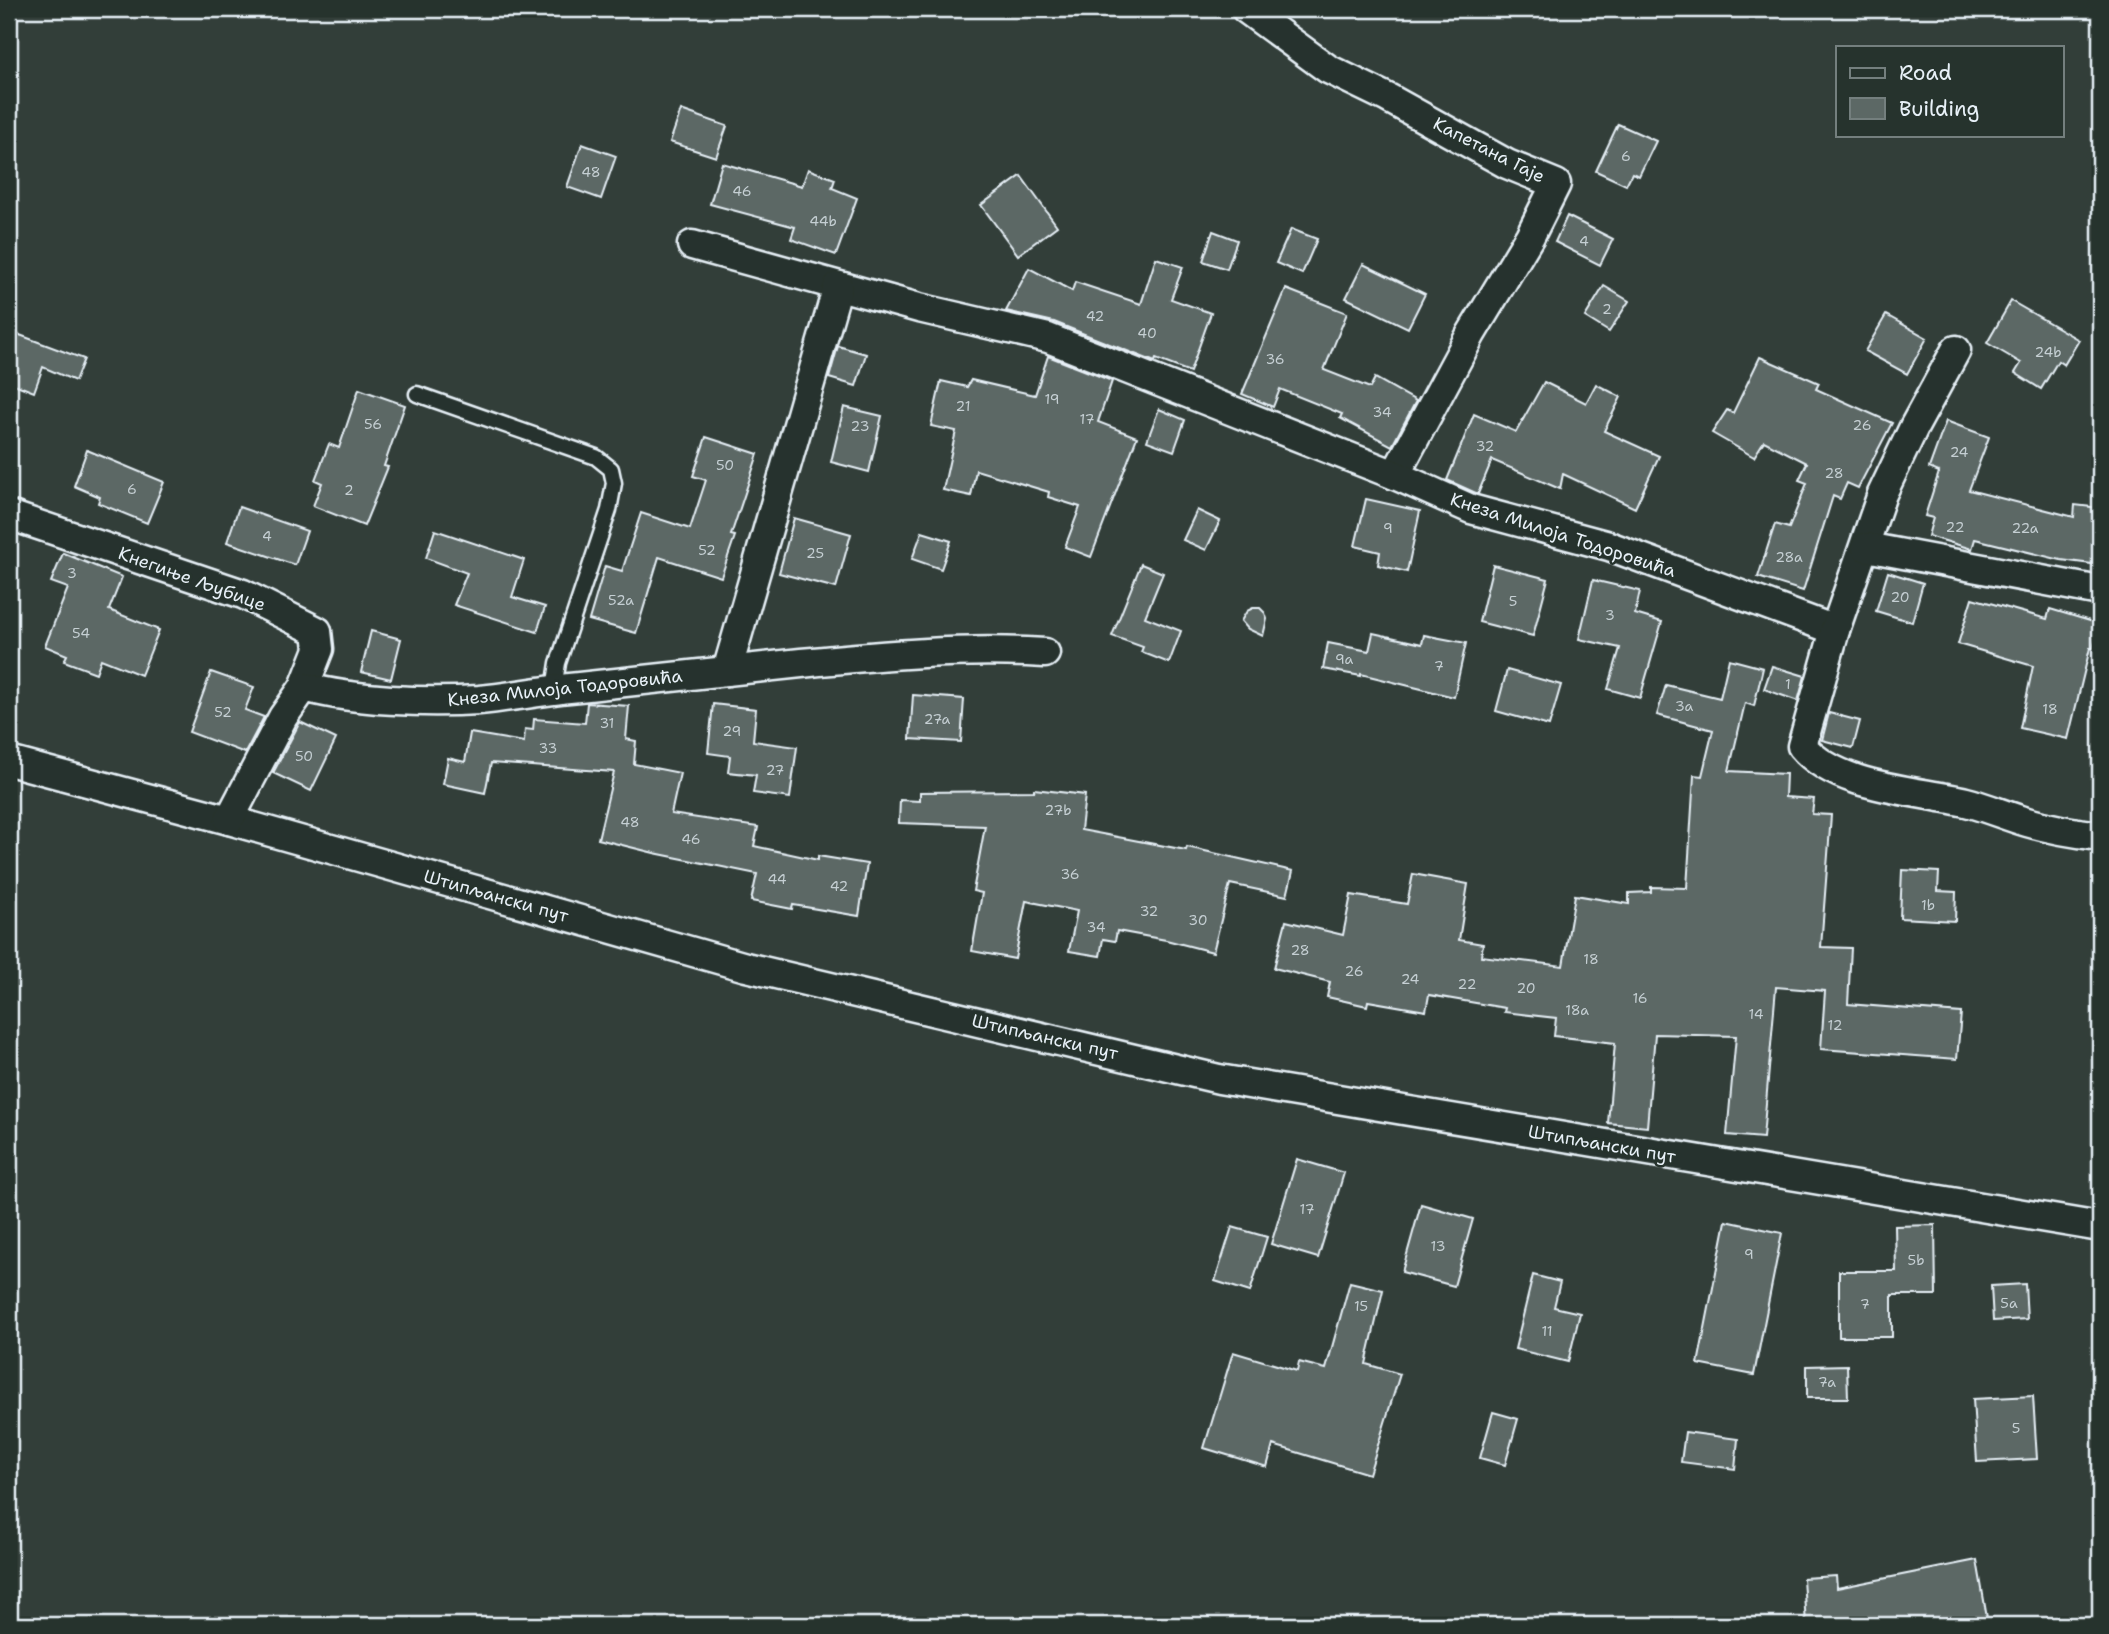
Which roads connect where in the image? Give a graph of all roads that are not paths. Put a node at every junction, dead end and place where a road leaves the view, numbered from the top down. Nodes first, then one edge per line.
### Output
1 (1246, 9) edge
2 (692, 245) dead end
3 (838, 286) junction
4 (1956, 351) dead end
5 (417, 394) dead end
6 (1395, 475) junction
7 (9, 515) edge
8 (1866, 547) junction
9 (2100, 591) edge
10 (1835, 630) junction
11 (1045, 653) dead end
12 (727, 671) junction
13 (304, 687) junction
14 (554, 689) junction
15 (9, 761) edge
16 (229, 820) junction
17 (2100, 836) edge
18 (2100, 1227) edge

1 - 6 street, Капетана Гаје
2 - 3 street, Кнеза Милоја Тодоровића
3 - 6 street, Кнеза Милоја Тодоровића
3 - 12 street
4 - 8 street
5 - 14 lane
6 - 10 street, Кнеза Милоја Тодоровића
7 - 13 street, Кнегиње Љубице
8 - 9 street
8 - 10 street
10 - 17 street
11 - 12 street, Кнеза Милоја Тодоровића
12 - 14 street, Кнеза Милоја Тодоровића
13 - 14 street, Кнеза Милоја Тодоровића
13 - 16 street
15 - 16 street, Штипљански пут
16 - 18 street, Штипљански пут

